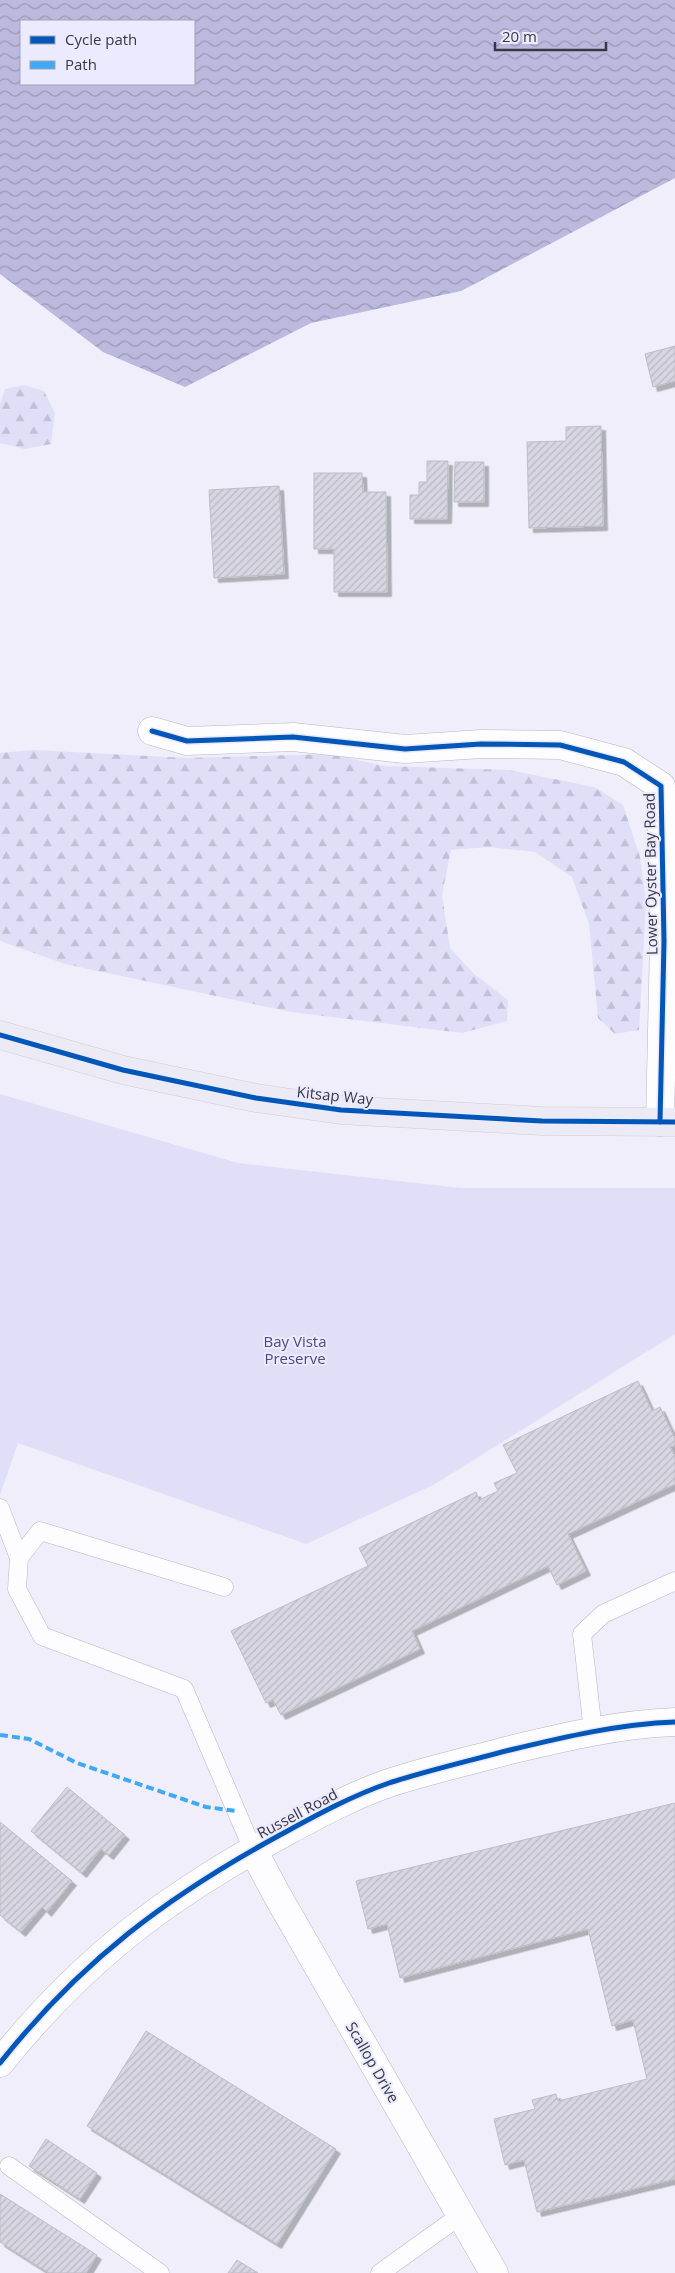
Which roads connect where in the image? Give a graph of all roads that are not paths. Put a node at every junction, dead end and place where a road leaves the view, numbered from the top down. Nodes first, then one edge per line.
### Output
1 (152, 731) dead end
2 (0, 1034) edge
3 (667, 1122) edge
4 (0, 1508) edge
5 (19, 1558) junction
6 (675, 1581) edge
7 (224, 1587) dead end
8 (675, 1722) edge
9 (593, 1731) junction
10 (253, 1850) junction
11 (0, 2063) edge
12 (9, 2166) dead end
13 (461, 2215) junction
14 (160, 2273) edge
15 (380, 2273) edge
16 (494, 2273) edge

1 - 3 street, Lower Oyster Bay Road
2 - 3 main road, Kitsap Way
4 - 5 lane
5 - 7 lane
5 - 10 lane
6 - 9 lane
8 - 9 street, Russell Road
9 - 10 street, Russell Road
10 - 11 street, Russell Road
10 - 13 street, Scallop Drive
12 - 14 lane
13 - 15 lane
13 - 16 street, Scallop Drive

